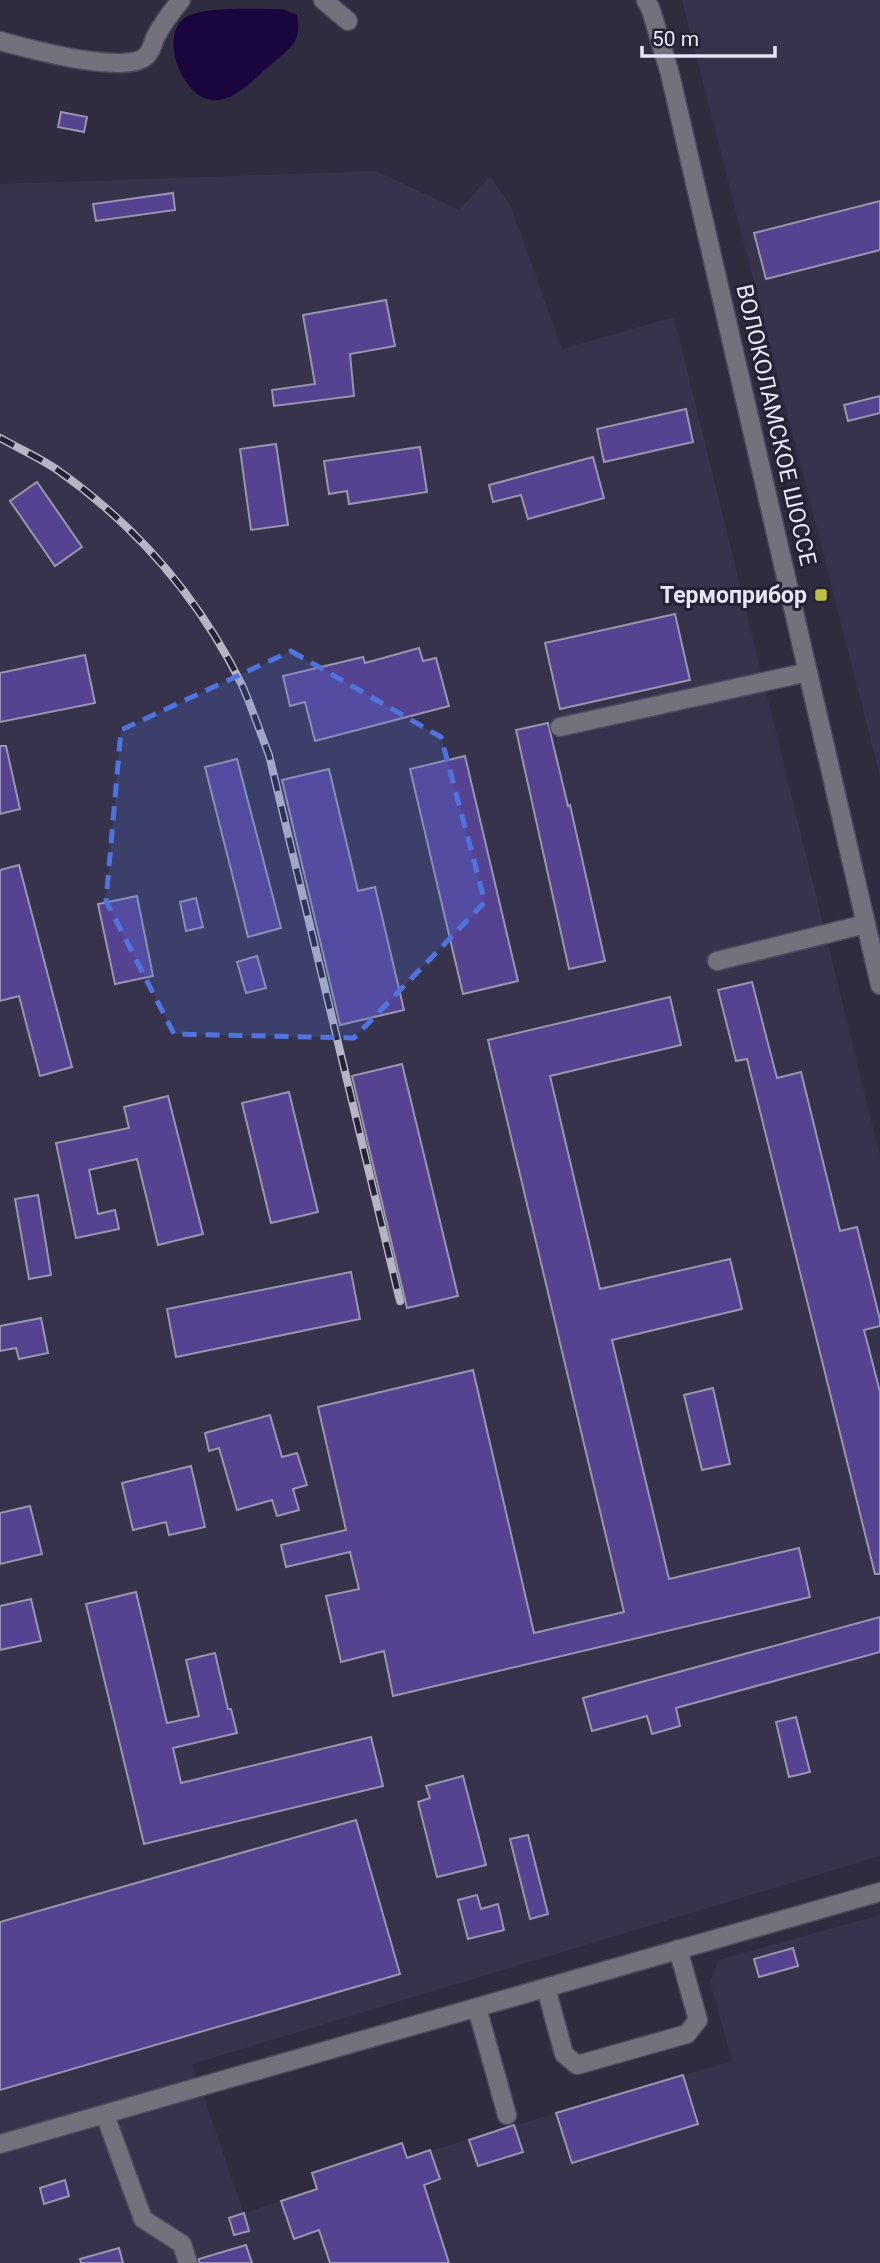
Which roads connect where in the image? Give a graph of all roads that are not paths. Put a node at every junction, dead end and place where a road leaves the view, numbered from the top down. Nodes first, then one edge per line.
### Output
1 (181, 0) edge
2 (323, 0) edge
3 (646, 0) edge
4 (348, 21) dead end
5 (0, 41) edge
6 (808, 672) junction
7 (560, 727) dead end
8 (866, 924) junction
9 (717, 961) dead end
10 (880, 985) edge
11 (880, 1892) edge
12 (678, 1949) junction
13 (546, 1988) junction
14 (477, 2008) junction
15 (105, 2115) junction
16 (508, 2115) dead end
17 (0, 2144) edge
18 (188, 2263) edge

1 - 5 street
2 - 4 street
3 - 6 street, ВОЛОКОЛАМСКОЕ ШОССЕ
6 - 7 street
6 - 8 street, ВОЛОКОЛАМСКОЕ ШОССЕ
8 - 9 street
8 - 10 street, ВОЛОКОЛАМСКОЕ ШОССЕ
11 - 12 street
12 - 13 street
12 - 13 street
13 - 14 street
14 - 15 street
14 - 16 street
15 - 17 street
15 - 18 street

